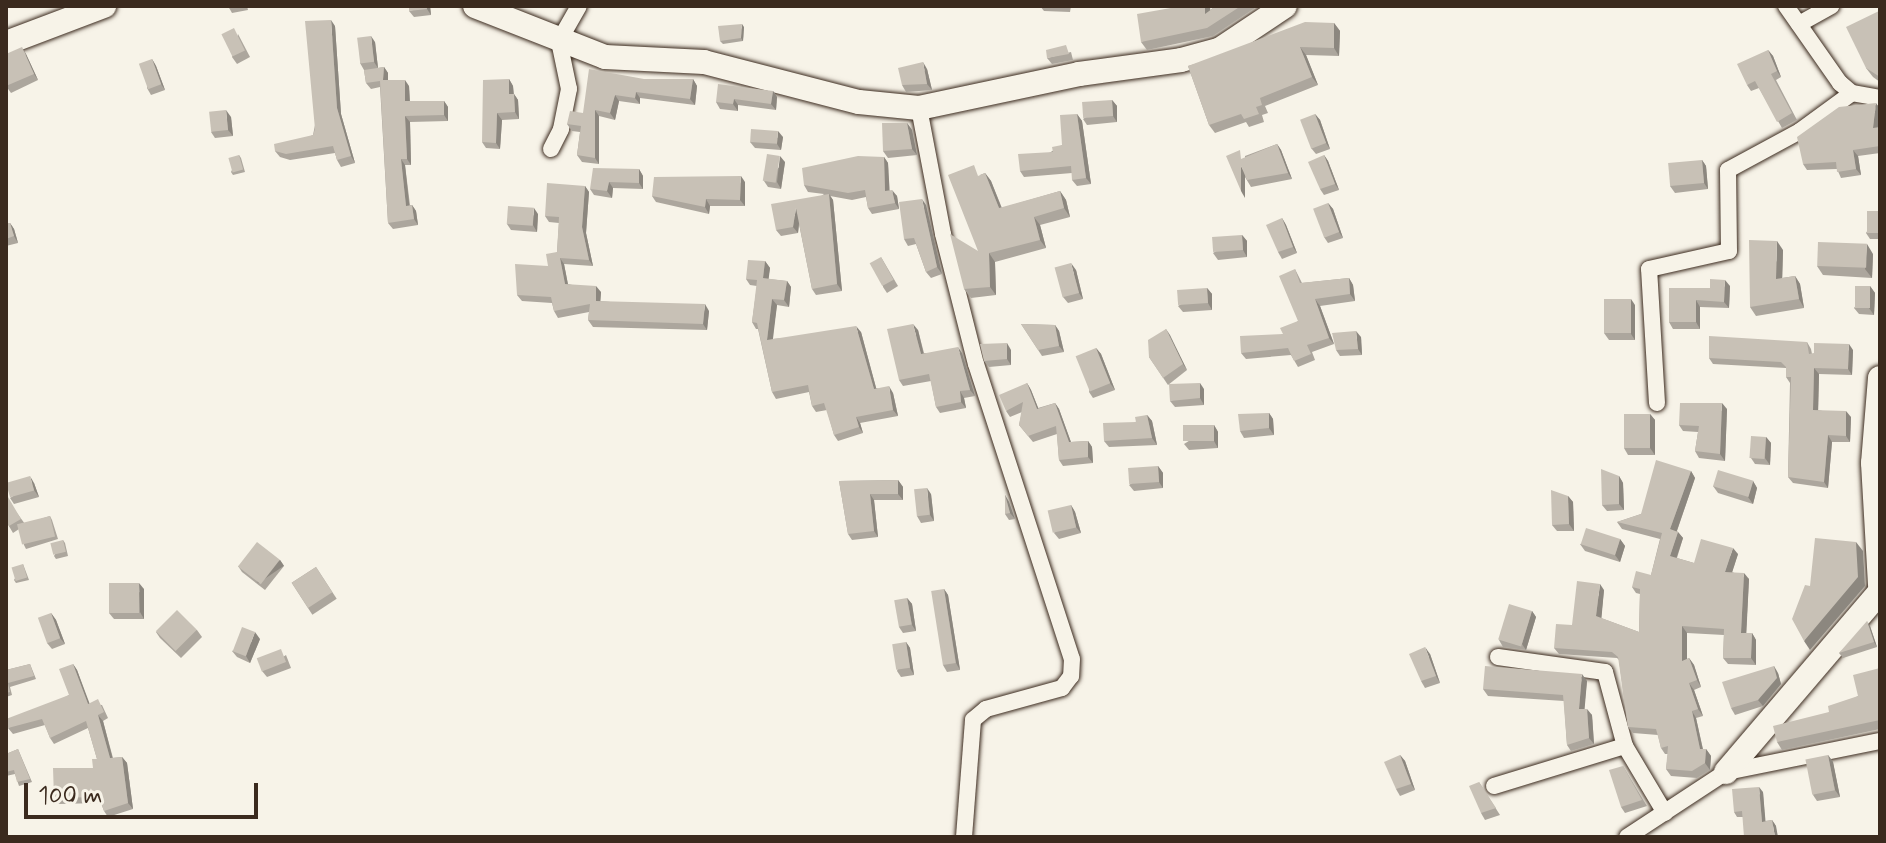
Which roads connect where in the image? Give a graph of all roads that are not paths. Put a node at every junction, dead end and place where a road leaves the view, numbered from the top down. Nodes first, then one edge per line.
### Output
1 (104, 6) edge
2 (475, 6) edge
3 (579, 6) edge
4 (1285, 6) edge
5 (1786, 6) edge
6 (1831, 6) edge
7 (1799, 24) junction
8 (559, 41) junction
9 (6, 43) edge
10 (1852, 93) junction
11 (1880, 98) edge
12 (919, 108) junction
13 (551, 149) dead end
14 (1880, 378) edge
15 (1657, 403) dead end
16 (1880, 586) edge
17 (1880, 592) edge
18 (1498, 657) dead end
19 (1880, 741) edge
20 (1625, 746) junction
21 (1726, 772) junction
22 (1494, 786) dead end
23 (1665, 813) junction
24 (964, 837) edge
25 (1627, 837) edge

1 - 9 street
2 - 8 street
3 - 8 street
4 - 12 street
5 - 7 street
6 - 7 street
7 - 10 street
8 - 12 street
8 - 13 street
10 - 11 street
10 - 15 street
12 - 24 street
14 - 16 street
17 - 21 street
18 - 20 street
19 - 21 street
20 - 22 street
20 - 23 street
21 - 23 street
23 - 25 street

